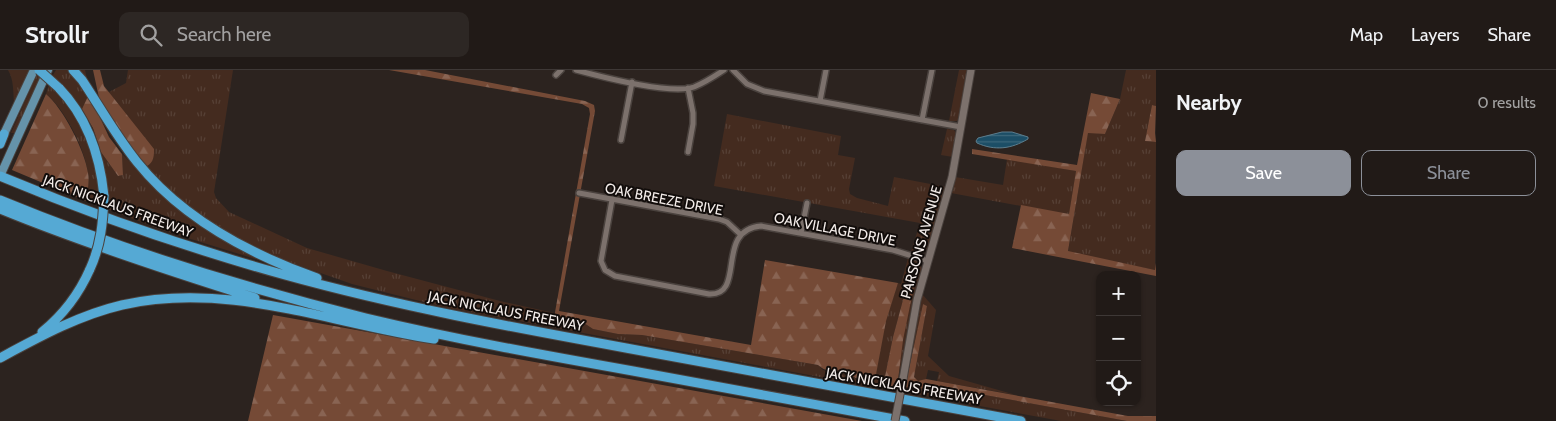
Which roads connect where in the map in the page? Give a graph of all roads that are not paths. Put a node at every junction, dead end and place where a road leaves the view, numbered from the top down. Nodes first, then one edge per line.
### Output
1 (34, 70) edge
2 (39, 70) edge
3 (48, 70) edge
4 (73, 70) edge
5 (561, 70) edge
6 (576, 70) edge
7 (724, 70) edge
8 (733, 70) edge
9 (826, 70) edge
10 (932, 70) edge
11 (971, 70) edge
12 (556, 75) dead end
13 (632, 82) junction
14 (688, 88) junction
15 (820, 101) junction
16 (922, 120) junction
17 (961, 127) junction
18 (4, 134) joint
19 (621, 140) dead end
20 (0, 144) edge
21 (688, 152) dead end
22 (0, 176) edge
23 (580, 194) dead end
24 (0, 200) edge
25 (612, 200) junction
26 (807, 203) dead end
27 (0, 209) edge
28 (12, 209) junction
29 (801, 233) junction
30 (740, 234) junction
31 (928, 261) junction
32 (366, 296) junction
33 (352, 323) junction
34 (32, 341) junction
35 (521, 351) junction
36 (0, 358) edge
37 (895, 421) edge
38 (905, 421) edge
39 (1021, 421) edge

1 - 18 main road
2 - 34 highway, bridge
3 - 22 main road
4 - 32 highway
5 - 12 street
6 - 13 street
7 - 14 street
8 - 15 street
9 - 15 street
10 - 16 street
11 - 17 street, PARSONS AVENUE
13 - 14 street
13 - 19 street
14 - 21 street
15 - 16 street
16 - 17 street
17 - 31 street, PARSONS AVENUE
18 - 20 highway
22 - 32 highway, JACK NICKLAUS FREEWAY
23 - 25 street, OAK BREEZE DRIVE
24 - 28 highway
25 - 30 street, OAK BREEZE DRIVE
25 - 30 street
26 - 29 street
27 - 28 highway
28 - 33 highway
28 - 35 highway
29 - 30 street, OAK VILLAGE DRIVE
29 - 31 street, OAK VILLAGE DRIVE
31 - 37 street, PARSONS AVENUE, bridge
32 - 39 highway, JACK NICKLAUS FREEWAY
33 - 34 highway
33 - 35 highway
34 - 36 highway
35 - 38 highway

